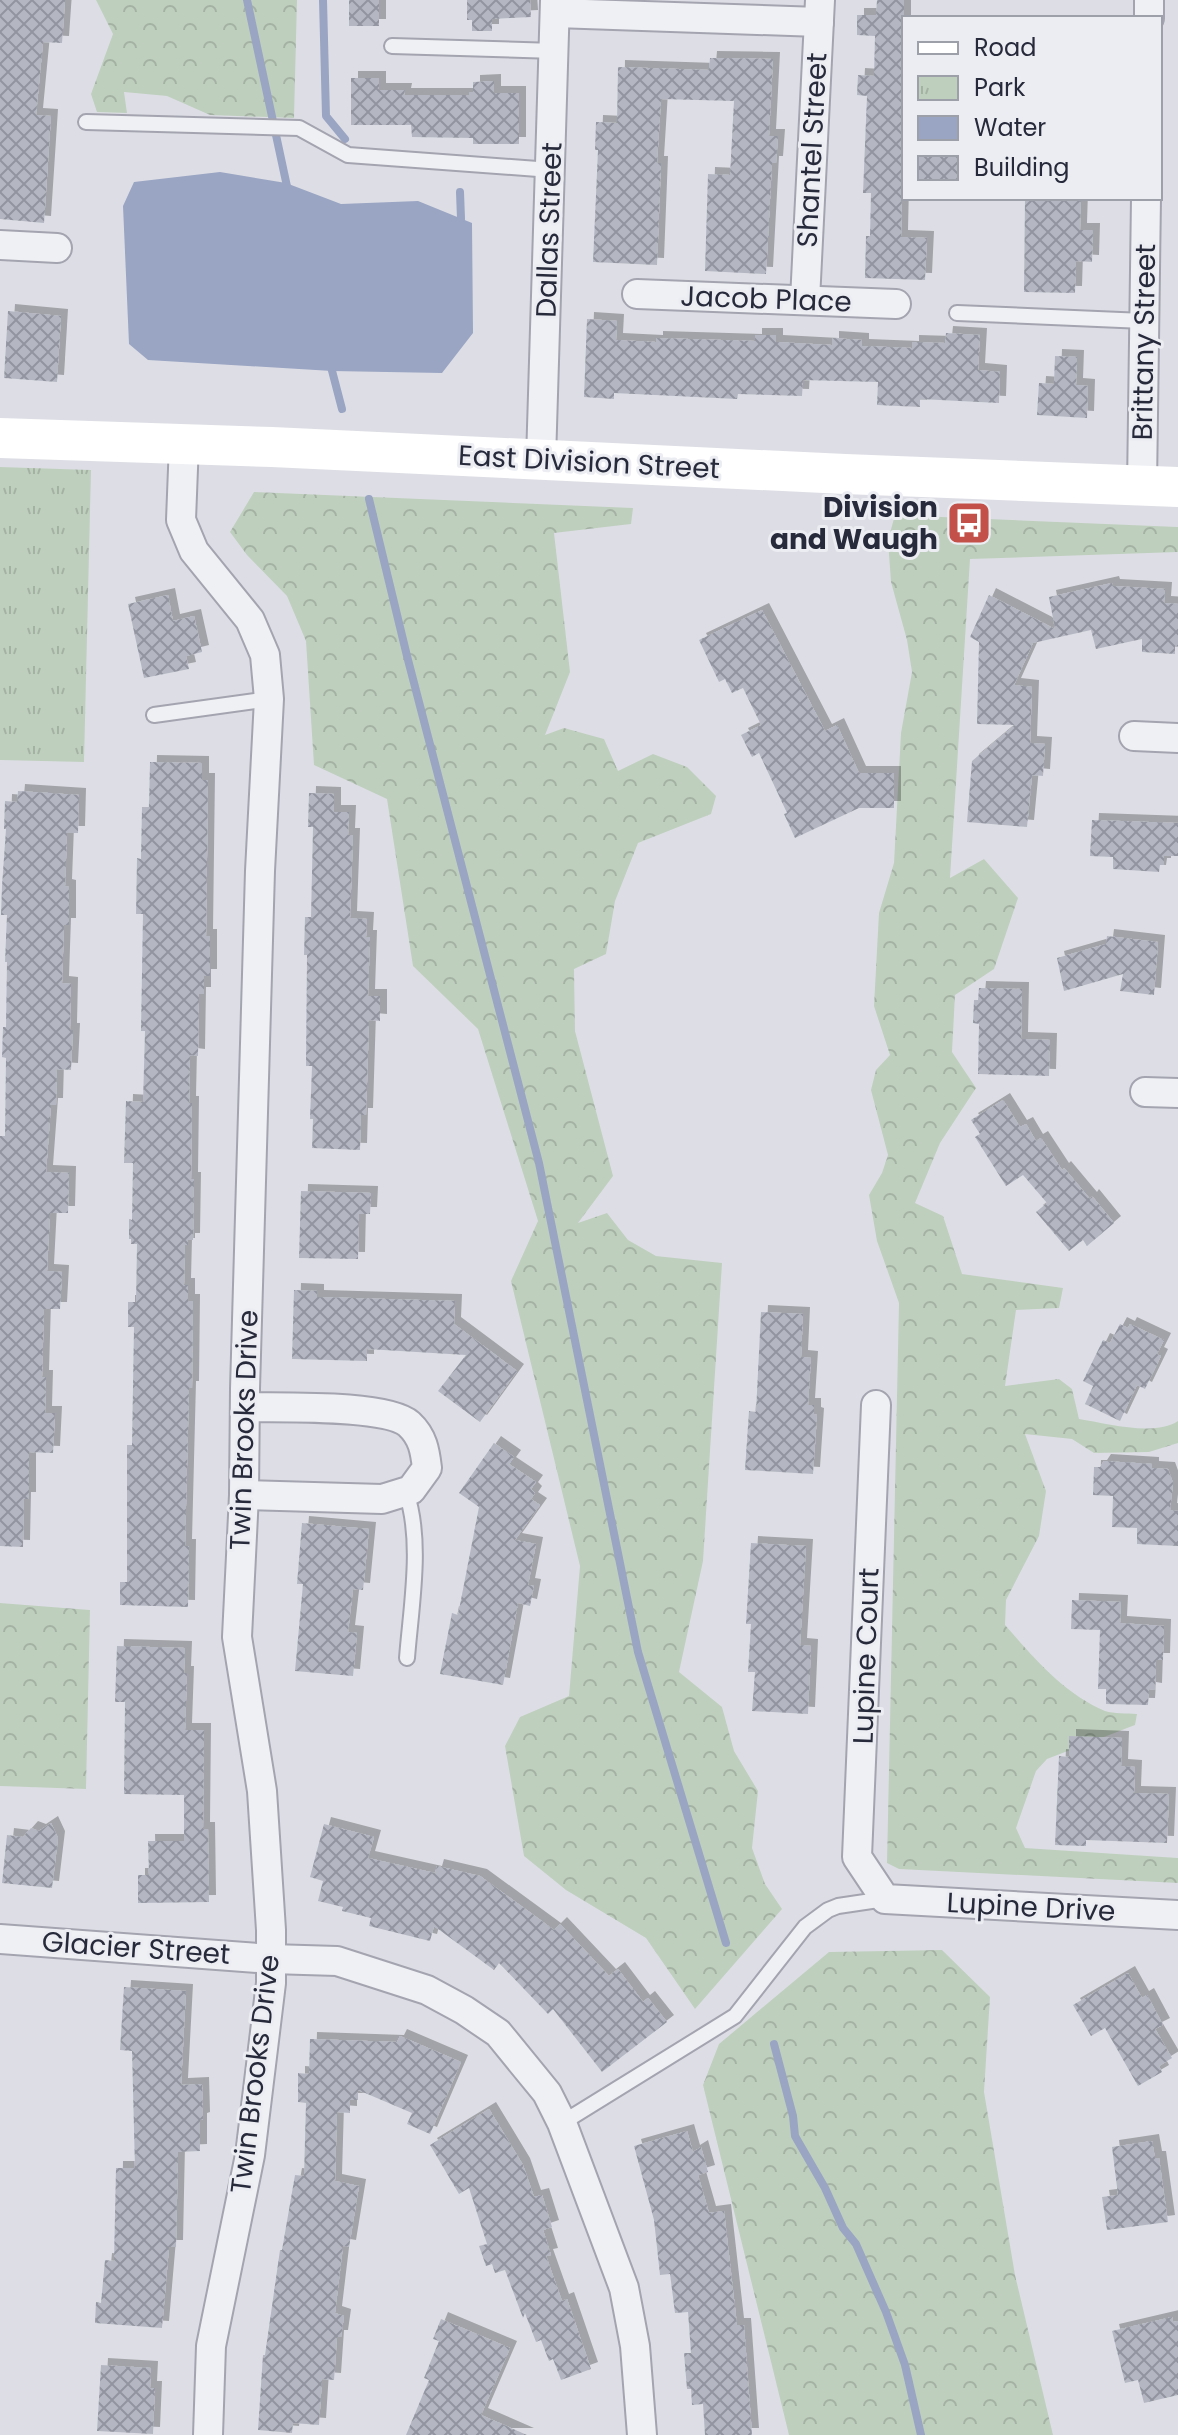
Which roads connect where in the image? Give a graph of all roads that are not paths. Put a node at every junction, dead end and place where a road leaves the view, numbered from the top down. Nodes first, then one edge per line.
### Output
1 (556, 6) edge
2 (819, 11) edge
3 (392, 46) dead end
4 (555, 51) junction
5 (86, 122) dead end
6 (551, 170) junction
7 (1146, 200) edge
8 (0, 245) edge
9 (57, 248) dead end
10 (637, 294) dead end
11 (805, 300) junction
12 (896, 304) dead end
13 (957, 313) dead end
14 (1144, 321) junction
15 (0, 438) edge
16 (184, 443) junction
17 (541, 460) junction
18 (1160, 486) edge
19 (269, 699) junction
20 (154, 715) dead end
21 (1134, 736) dead end
22 (1178, 738) edge
23 (1145, 1092) dead end
24 (1178, 1093) edge
25 (876, 1405) dead end
26 (245, 1407) junction
27 (406, 1492) junction
28 (244, 1495) junction
29 (407, 1658) dead end
30 (885, 1899) junction
31 (1178, 1915) edge
32 (0, 1939) edge
33 (271, 1959) junction
34 (562, 2123) junction
35 (208, 2435) edge
36 (642, 2435) edge

1 - 2 street
1 - 4 street, Dallas Street
2 - 11 street, Shantel Street
3 - 4 lane
4 - 6 street, Dallas Street
5 - 6 lane
6 - 17 street, Dallas Street
7 - 14 street, Brittany Street
8 - 9 street
10 - 11 street, Jacob Place
11 - 12 street, Jacob Place
13 - 14 lane
14 - 18 street, Brittany Street
15 - 16 street, East Division Street
16 - 17 street, East Division Street
16 - 19 street, Twin Brooks Drive
17 - 18 street, East Division Street
19 - 20 lane
19 - 26 street, Twin Brooks Drive
21 - 22 street
23 - 24 street
25 - 30 street, Lupine Court
26 - 27 street
26 - 28 street, Twin Brooks Drive
27 - 28 street
27 - 29 lane
28 - 33 street, Twin Brooks Drive
30 - 31 street, Lupine Drive
30 - 34 lane
32 - 33 street, Glacier Street
33 - 34 street, Glacier Street
33 - 35 street, Twin Brooks Drive
34 - 36 street, Glacier Street

